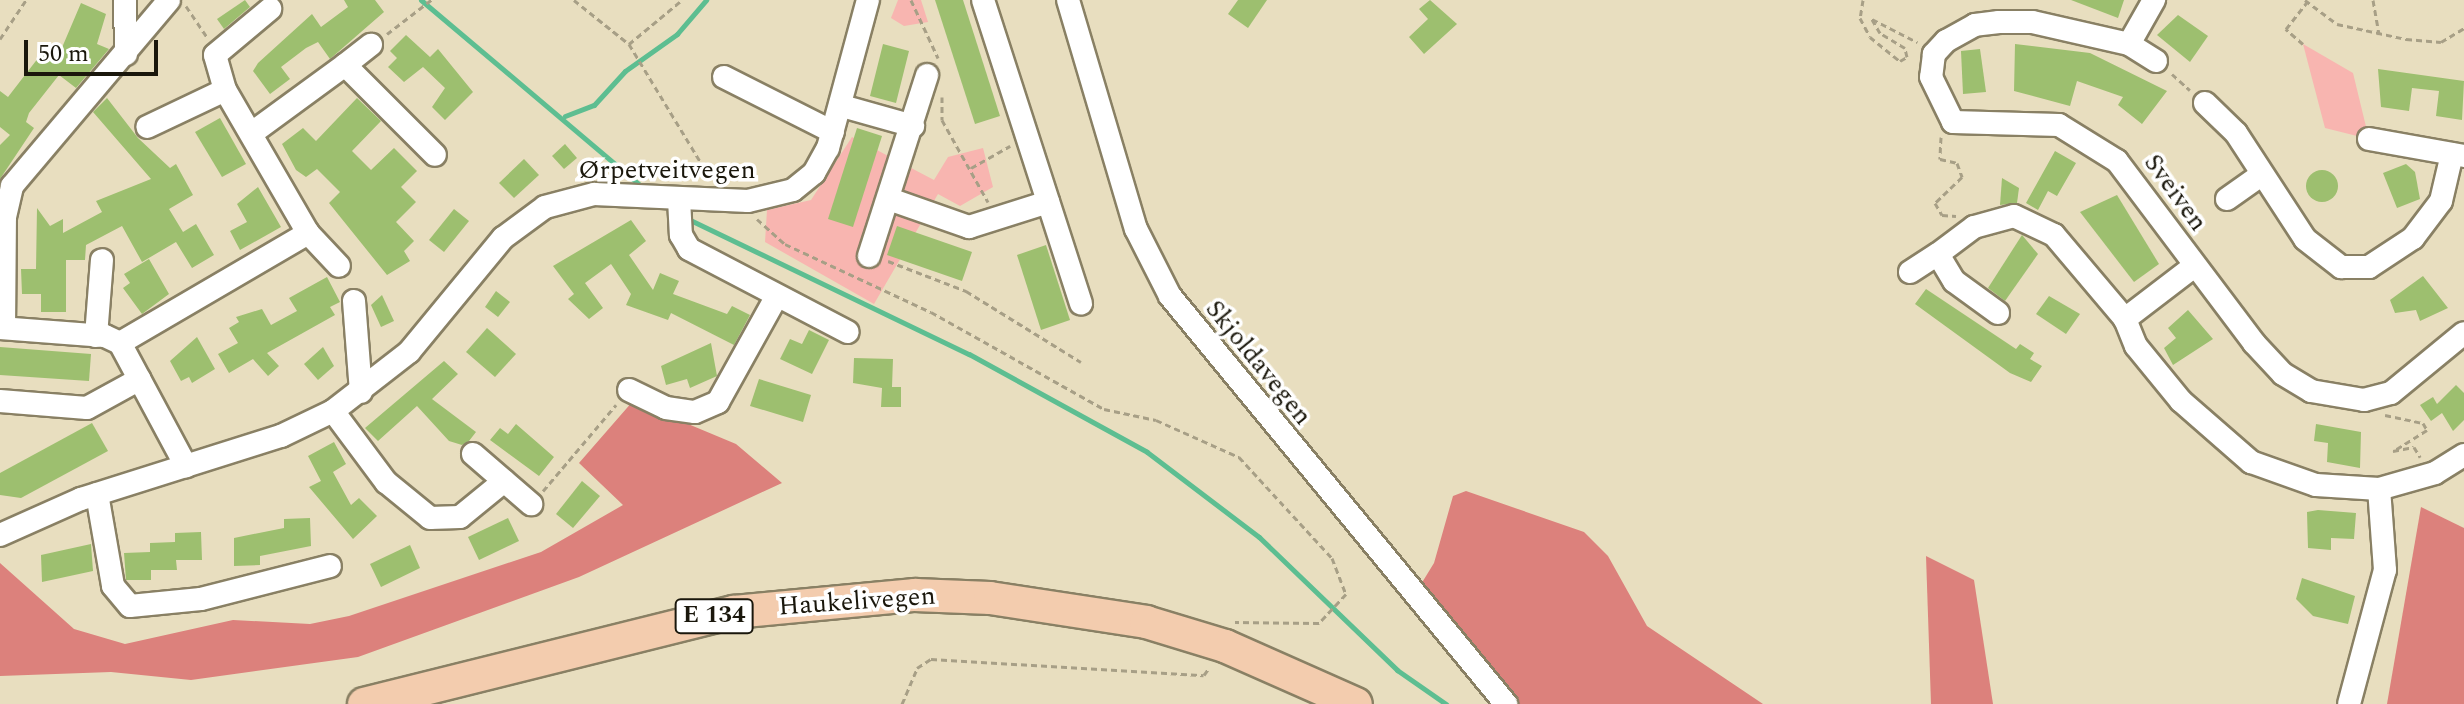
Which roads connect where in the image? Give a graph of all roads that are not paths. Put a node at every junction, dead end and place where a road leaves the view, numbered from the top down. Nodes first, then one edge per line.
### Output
1 (125, 0) edge
2 (169, 0) edge
3 (868, 0) edge
4 (983, 0) edge
5 (1068, 0) edge
6 (2154, 0) edge
7 (270, 9) dead end
8 (2129, 44) junction
9 (371, 45) road end
10 (126, 54) junction
11 (2156, 61) road end
12 (345, 65) junction
13 (927, 75) dead end
14 (724, 77) dead end
15 (225, 90) junction
16 (2205, 103) road end
17 (842, 106) junction
18 (913, 126) junction
19 (147, 127) dead end
20 (833, 132) junction
21 (252, 133) junction
22 (2369, 139) dead end
23 (435, 155) dead end
24 (2458, 155) edge
25 (2261, 175) junction
26 (679, 199) junction
27 (889, 199) junction
28 (2227, 199) dead end
29 (1048, 202) junction
30 (308, 233) junction
31 (1938, 254) junction
32 (869, 256) road end
33 (102, 260) dead end
34 (339, 266) dead end
35 (2193, 267) junction
36 (1910, 272) dead end
37 (775, 299) junction
38 (354, 301) dead end
39 (1081, 304) dead end
40 (1998, 313) dead end
41 (2125, 319) junction
42 (2, 328) edge
43 (848, 332) dead end
44 (2464, 333) edge
45 (96, 336) junction
46 (120, 343) junction
47 (140, 379) junction
48 (629, 390) road end
49 (361, 392) junction
50 (0, 401) edge
51 (333, 411) junction
52 (473, 454) dead end
53 (2464, 455) edge
54 (186, 466) junction
55 (504, 481) junction
56 (2379, 489) junction
57 (97, 494) junction
58 (531, 504) road end
59 (0, 535) edge
60 (330, 566) dead end
61 (1072, 612) junction
62 (364, 704) edge
63 (1313, 704) edge
64 (1356, 704) edge
65 (1506, 704) edge
66 (2349, 704) edge

1 - 10 street
2 - 10 street
3 - 17 street, Ørpetveitvegen
4 - 29 street
5 - 65 street, Skjoldavegen
6 - 8 street
7 - 15 street
8 - 11 street
8 - 35 street, Sveiven
9 - 12 street
10 - 42 street
12 - 21 street
12 - 23 street
13 - 18 street
14 - 20 street
15 - 19 street
15 - 21 street
16 - 25 street
17 - 18 street
17 - 20 street, Ørpetveitvegen
18 - 27 street
20 - 26 street, Ørpetveitvegen
21 - 30 street
22 - 24 street
24 - 25 street
25 - 28 street
26 - 37 street
26 - 49 street, Ørpetveitvegen
27 - 29 street
27 - 32 street
29 - 39 street
30 - 34 street
30 - 46 street
31 - 36 street
31 - 40 street
31 - 41 street
33 - 45 street
35 - 41 street
35 - 44 street, Sveiven
37 - 43 street
37 - 48 street
38 - 49 street
41 - 56 street
42 - 45 street
45 - 46 street
46 - 47 street
47 - 50 street
47 - 54 street
49 - 51 street, Ørpetveitvegen
51 - 54 street, Ørpetveitvegen
51 - 55 street
52 - 55 street
53 - 56 street
54 - 57 street, Ørpetveitvegen
55 - 58 street
56 - 66 street
57 - 59 street, Ørpetveitvegen
57 - 60 street
61 - 62 highway, Haukelivegen / E 134
61 - 63 highway, Haukelivegen / E 134
61 - 64 highway, Haukelivegen / E 134

